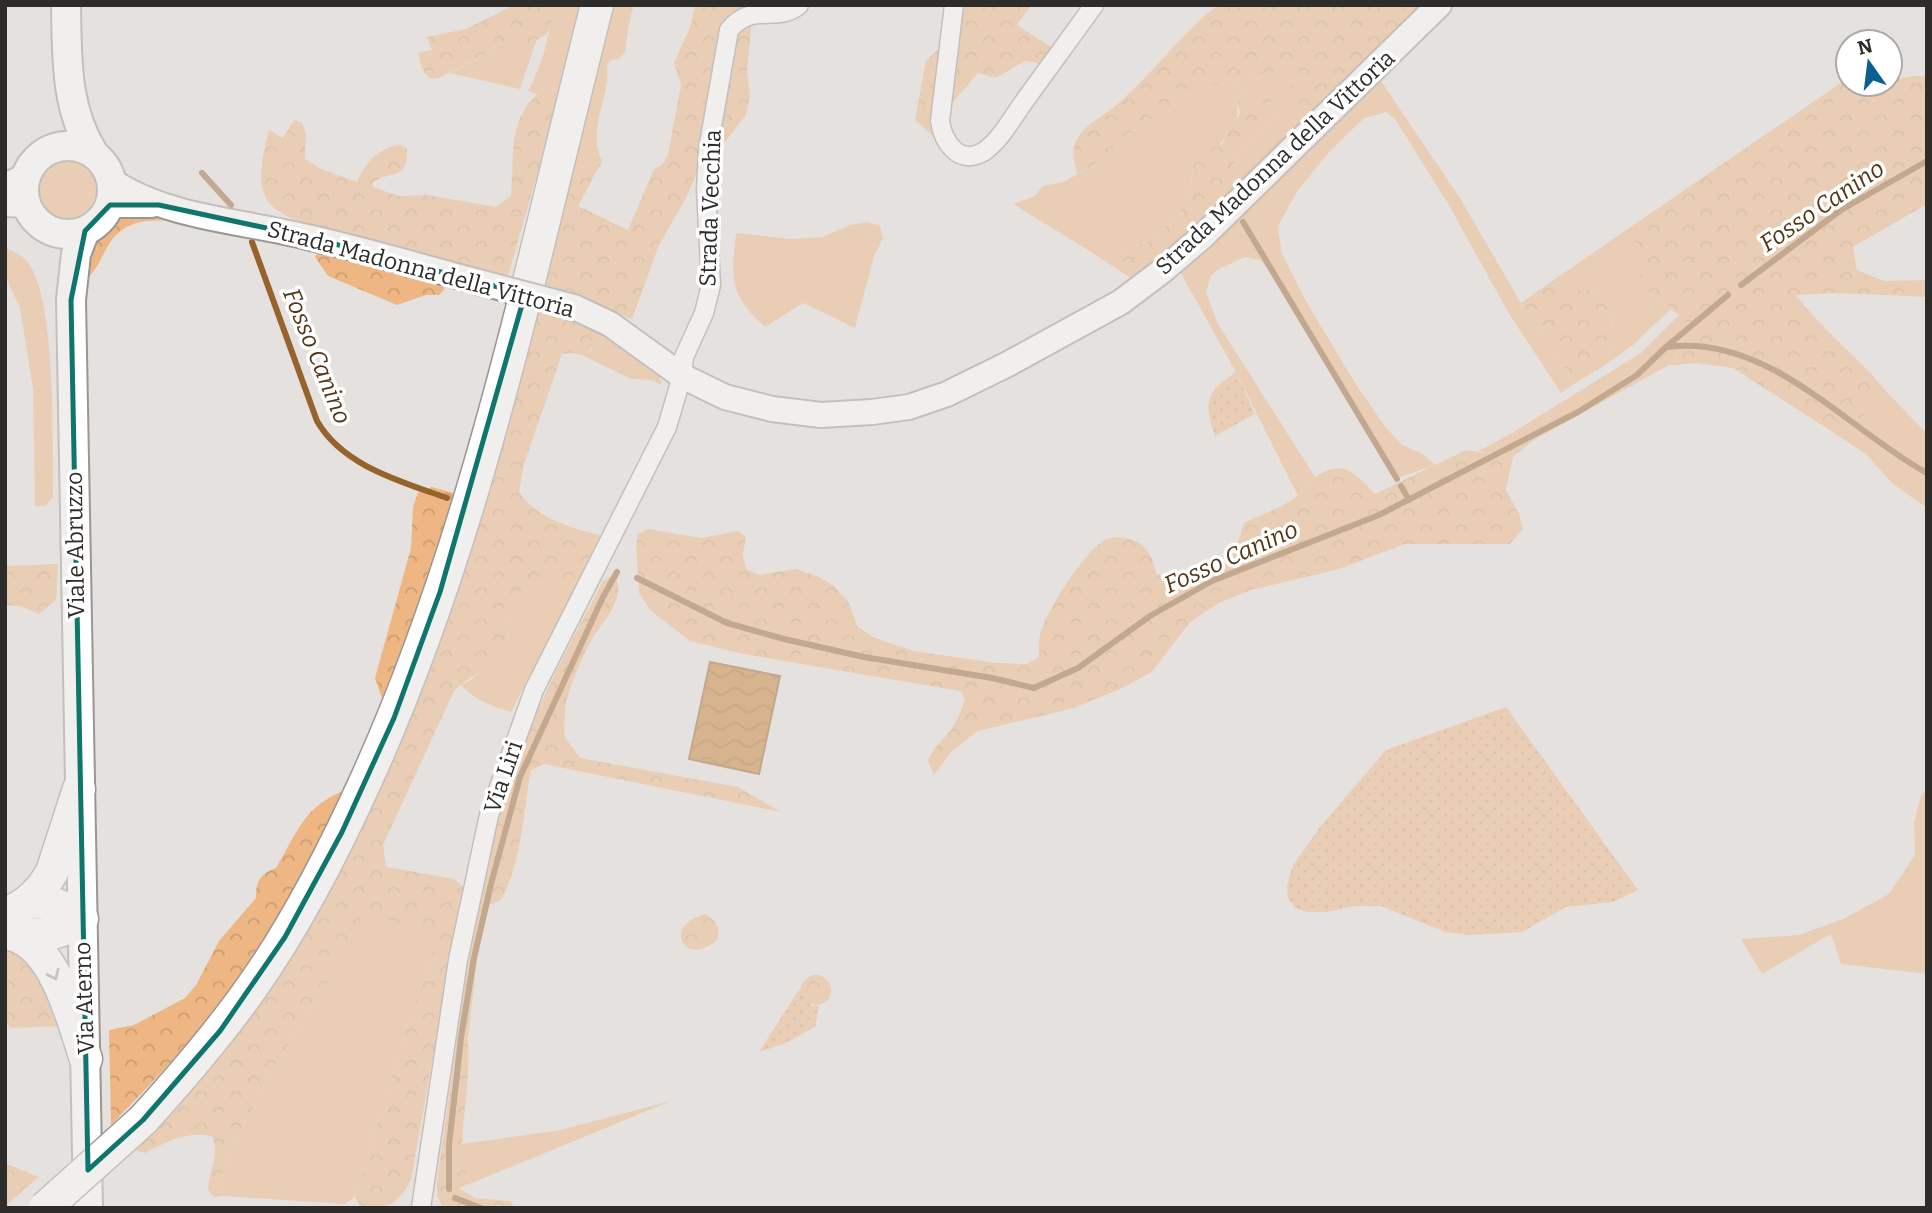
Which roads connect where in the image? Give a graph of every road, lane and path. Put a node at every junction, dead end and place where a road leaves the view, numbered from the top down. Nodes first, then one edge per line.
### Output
1 (66, 5) edge
2 (597, 5) edge
3 (799, 5) edge
4 (954, 5) edge
5 (1094, 5) edge
6 (1439, 5) edge
7 (68, 80) junction
8 (50, 149) junction
9 (94, 154) junction
10 (15, 181) edge
11 (111, 193) junction
12 (15, 205) edge
13 (49, 231) junction
14 (85, 231) junction
15 (71, 300) junction
16 (681, 376) junction
17 (79, 789) junction
18 (82, 919) junction
19 (14, 920) edge
20 (86, 1059) junction
21 (45, 1208) edge
22 (88, 1208) edge
23 (421, 1208) edge

1 - 7 main road
2 - 21 highway, bridge
3 - 16 street, Strada Vecchia
4 - 5 street
6 - 16 street, Strada Madonna della Vittoria
7 - 8 main road
7 - 9 main road
8 - 9 main road
8 - 10 main road
9 - 11 main road
10 - 12 main road
11 - 14 main road
11 - 16 street, Strada Madonna della Vittoria, bridge
12 - 13 main road
13 - 14 main road
13 - 15 main road, Viale Abruzzo
14 - 15 main road, Viale Abruzzo
15 - 17 main road, Viale Abruzzo
16 - 23 street, Via Liri
17 - 18 main road, Via Aterno
17 - 19 highway
18 - 19 highway
18 - 20 main road, Via Aterno
19 -> 20 highway
20 - 22 main road, Via Aterno

